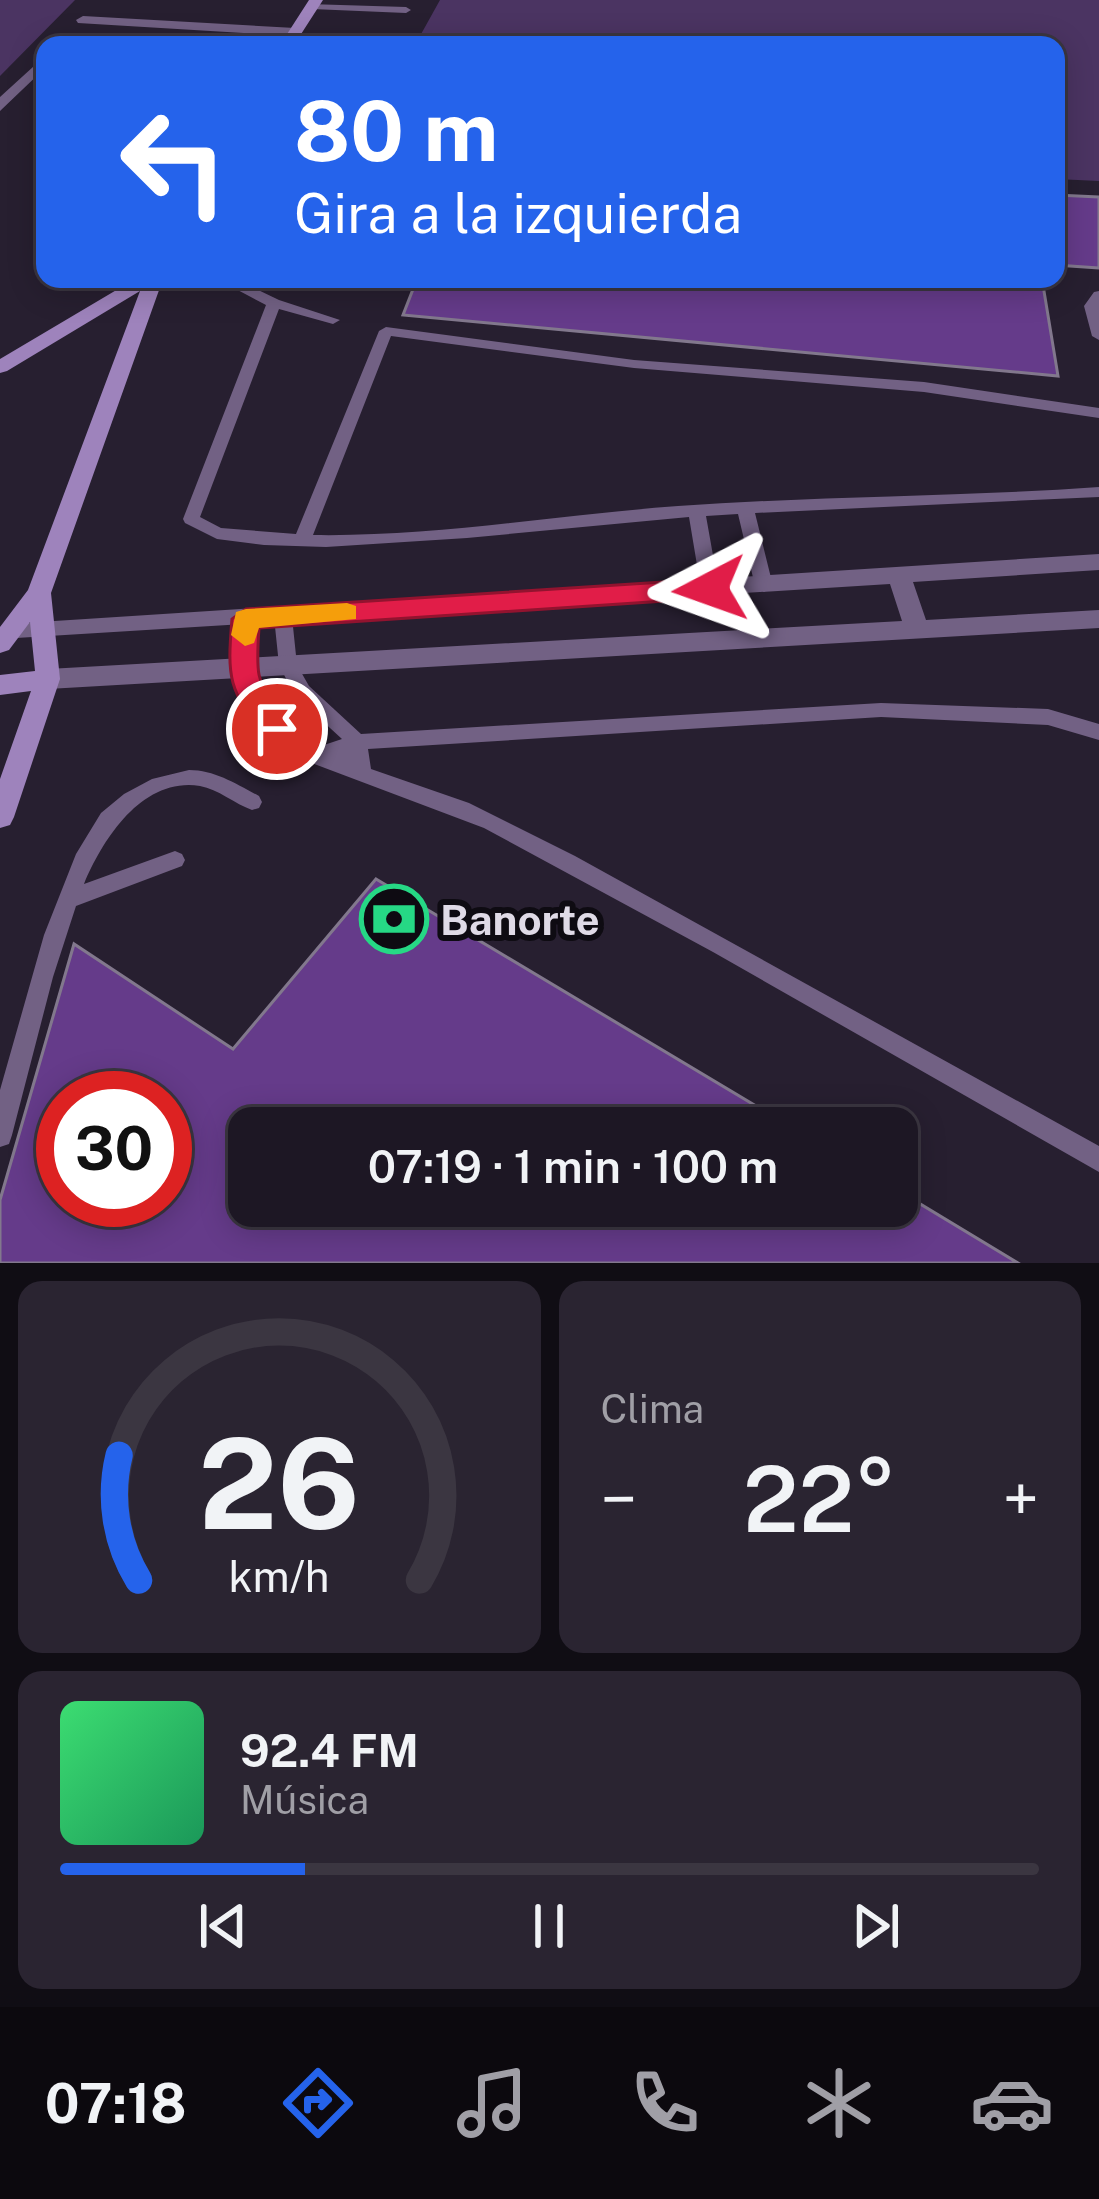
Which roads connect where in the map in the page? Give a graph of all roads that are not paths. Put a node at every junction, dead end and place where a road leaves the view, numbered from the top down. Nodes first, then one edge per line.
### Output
1 (102, 0) edge
2 (314, 3) edge
3 (406, 10) dead end
4 (83, 20) junction
5 (68, 36) edge
6 (258, 36) edge
7 (293, 36) edge
8 (36, 69) edge
9 (0, 106) edge
10 (136, 288) edge
11 (148, 288) edge
12 (243, 288) edge
13 (1099, 295) edge
14 (274, 303) junction
15 (333, 320) dead end
16 (1099, 336) edge
17 (0, 367) edge
18 (1099, 413) edge
19 (1099, 492) edge
20 (746, 512) junction
21 (697, 513) junction
22 (302, 540) junction
23 (1099, 562) edge
24 (899, 576) junction
25 (764, 586) junction
26 (710, 589) junction
27 (39, 593) junction
28 (283, 617) junction
29 (246, 619) junction
30 (1093, 623) edge
31 (43, 629) junction
32 (916, 630) junction
33 (4, 639) edge
34 (288, 665) junction
35 (242, 669) junction
36 (48, 679) junction
37 (0, 685) edge
38 (1099, 732) edge
39 (357, 742) junction
40 (316, 756) junction
41 (362, 773) junction
42 (252, 802) dead end
43 (0, 817) edge
44 (175, 860) dead end
45 (68, 899) junction
46 (0, 1135) edge
47 (1099, 1160) edge

1 - 4 street
2 - 3 lane
2 - 7 street
4 - 5 street
4 - 6 street
8 - 9 street
10 - 17 street
11 - 27 street
12 - 14 lane
13 - 16 lane
14 - 15 lane
14 - 22 lane
18 - 22 lane
19 - 20 lane
20 - 21 lane
20 - 25 lane
21 - 22 lane
21 - 26 lane
23 - 24 street
24 - 25 street
24 - 32 street
25 - 26 street
26 - 28 street
27 - 31 street
27 - 33 street
28 - 29 street
28 - 34 lane
29 - 31 street
29 - 35 lane
30 - 32 street
31 - 33 street
31 - 36 street
32 - 34 street
34 - 35 street
34 - 39 lane
35 - 36 street
35 - 40 lane
36 - 37 street
36 - 43 street
38 - 39 lane
39 - 40 lane
39 - 41 lane
40 - 41 lane
41 - 47 lane
42 - 45 lane
44 - 45 lane
45 - 46 lane

